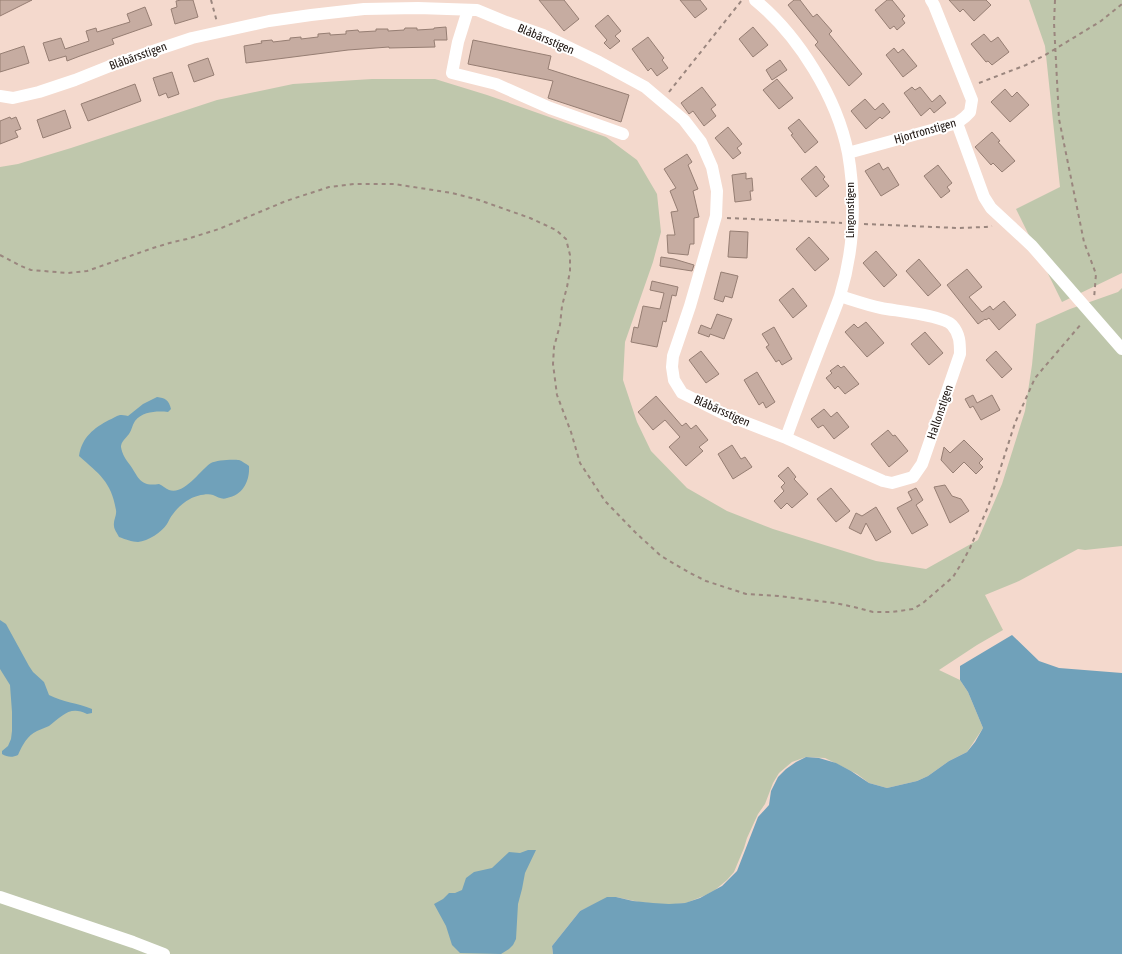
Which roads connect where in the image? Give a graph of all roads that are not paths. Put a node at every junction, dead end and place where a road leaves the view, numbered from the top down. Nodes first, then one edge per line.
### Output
1 (756, 0) edge
2 (931, 0) edge
3 (475, 7) edge
4 (0, 96) edge
5 (957, 123) junction
6 (623, 134) dead end
7 (848, 152) junction
8 (840, 296) junction
9 (1122, 349) edge
10 (786, 438) junction
11 (0, 897) edge
12 (164, 954) edge

1 - 7 street, Lingonstigen
2 - 5 street, Hjortronstigen
3 - 4 street, Blåbärsstigen
3 - 6 street
3 - 10 street, Blåbärsstigen
5 - 7 street, Hjortronstigen
5 - 9 street
7 - 8 street, Lingonstigen
8 - 10 street, Lingonstigen
8 - 10 street, Hallonstigen
11 - 12 street

